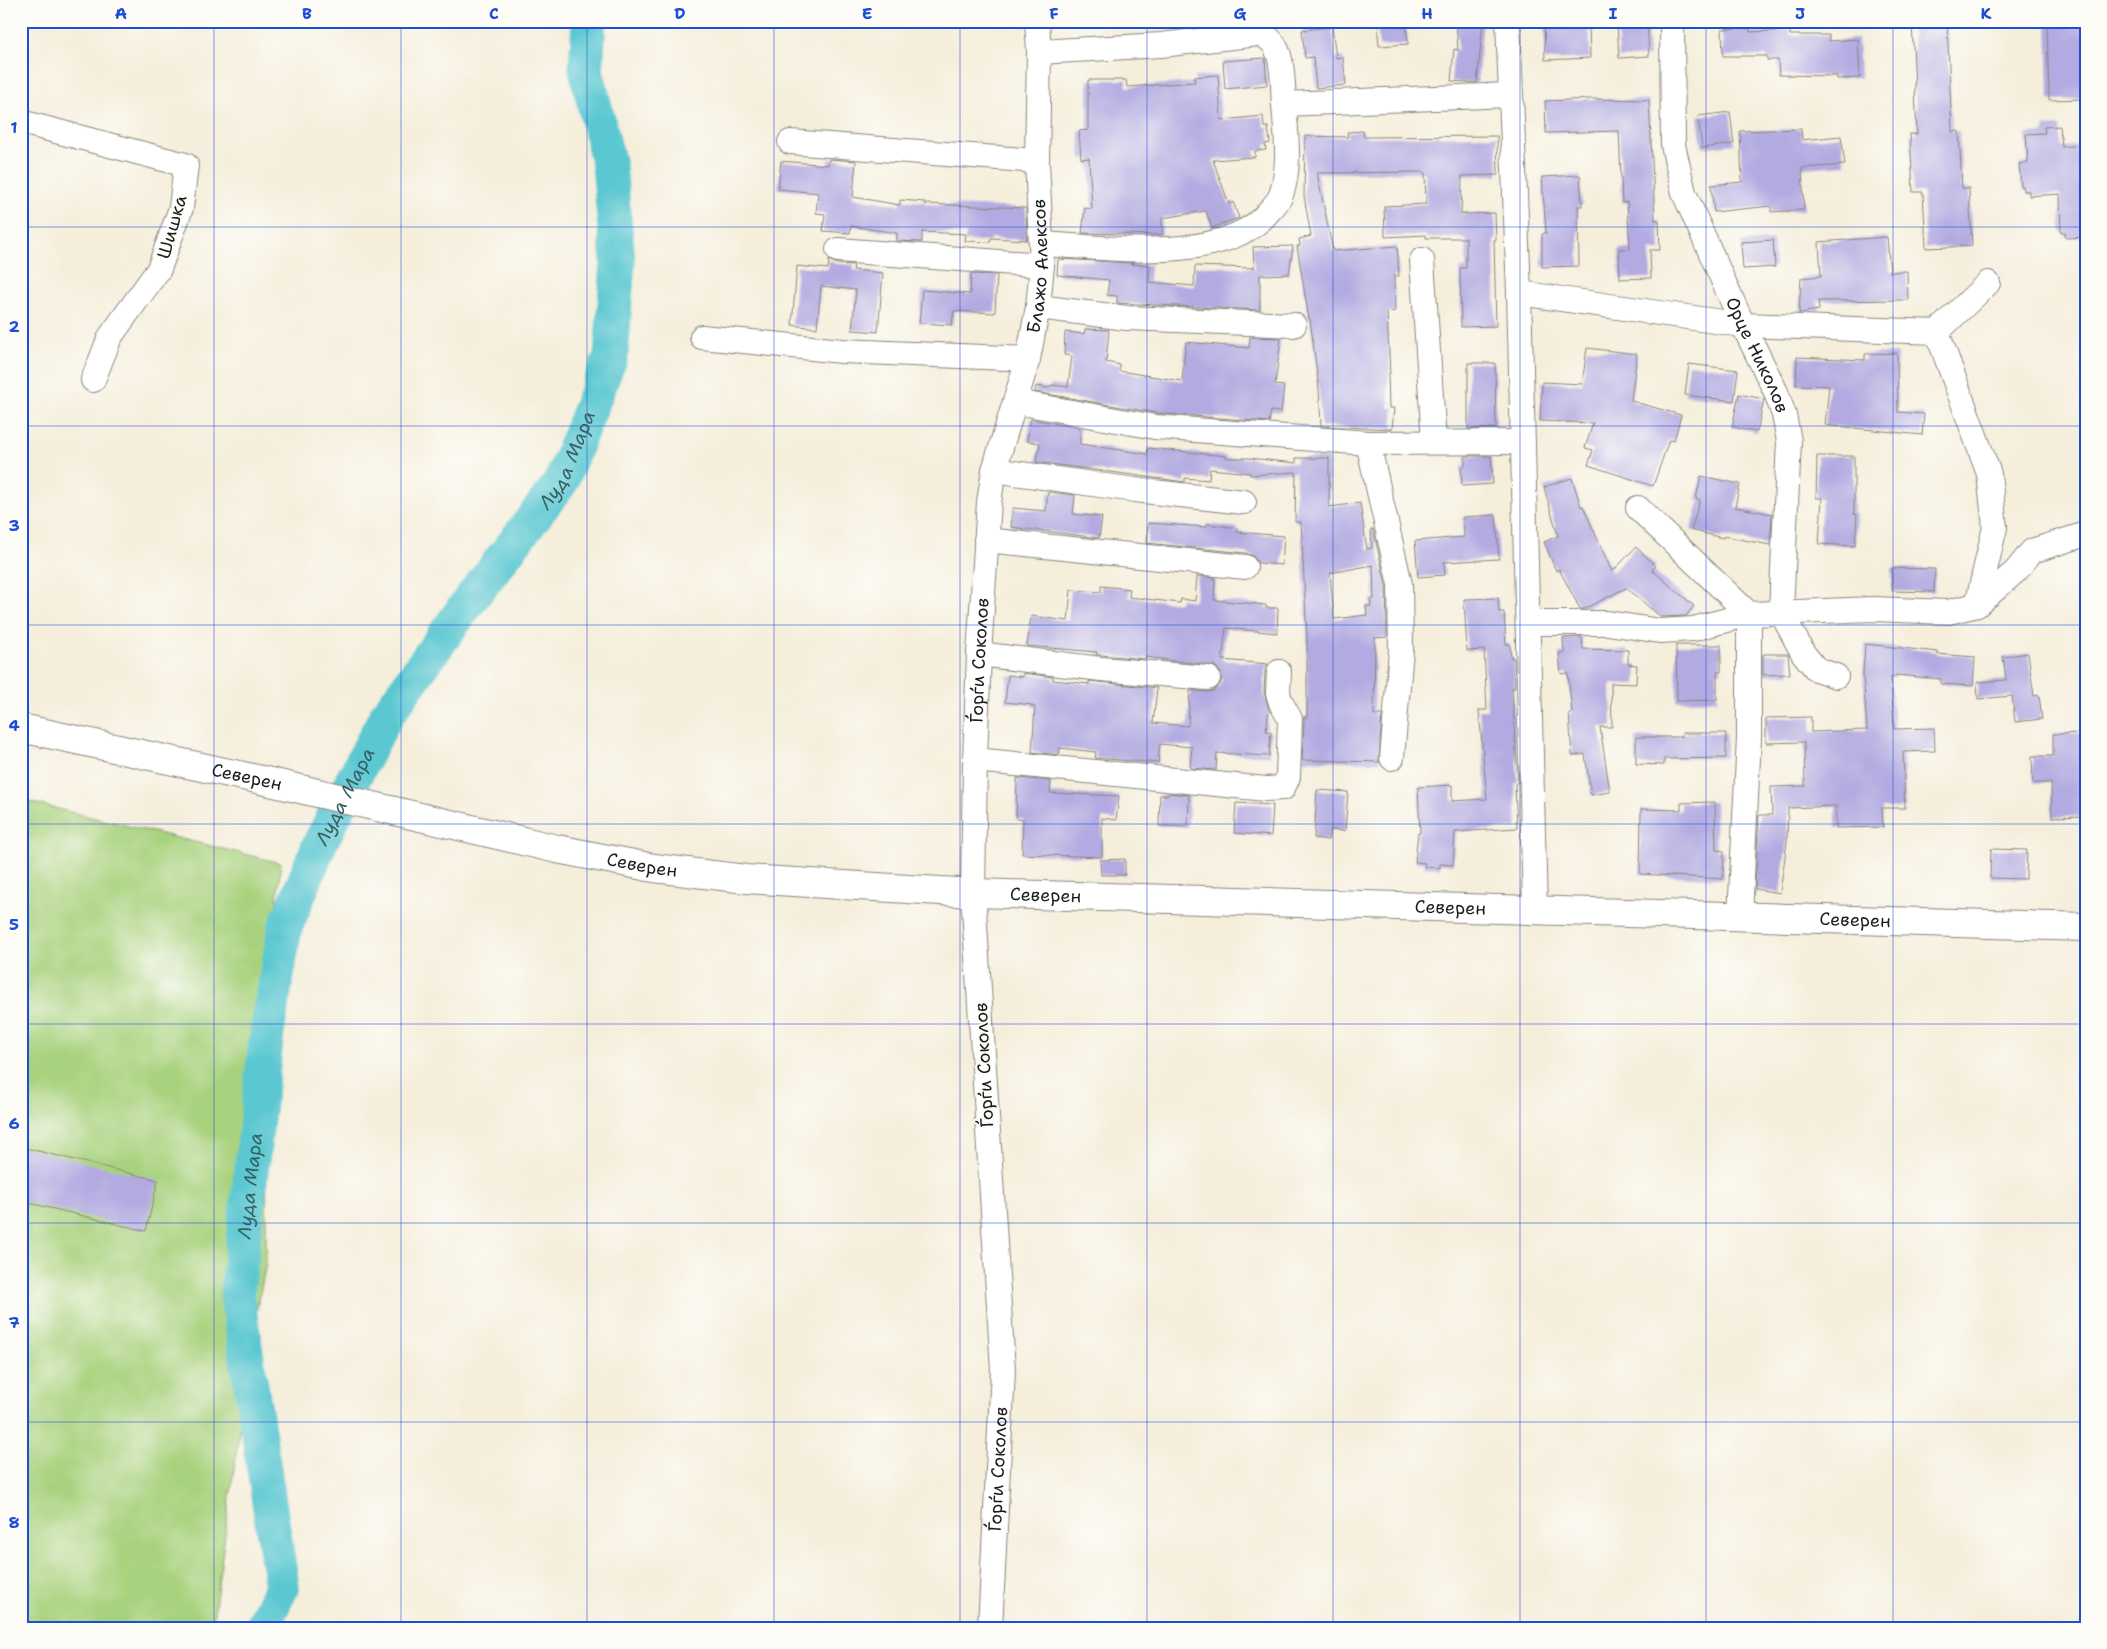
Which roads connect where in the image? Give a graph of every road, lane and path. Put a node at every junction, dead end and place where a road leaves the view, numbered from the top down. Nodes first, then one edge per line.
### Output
1 (1508, 21) edge
2 (1672, 21) edge
3 (1038, 22) edge
4 (1039, 52) junction
5 (1510, 96) junction
6 (1284, 104) junction
7 (21, 122) edge
8 (790, 142) dead end
9 (1036, 161) junction
10 (838, 250) dead end
11 (1042, 255) junction
12 (1422, 260) dead end
13 (1988, 284) dead end
14 (1520, 293) junction
15 (1038, 307) junction
16 (1294, 325) dead end
17 (1744, 325) junction
18 (1937, 332) junction
19 (702, 337) dead end
20 (1028, 359) junction
21 (93, 380) dead end
22 (1016, 402) junction
23 (1434, 442) junction
24 (1524, 442) junction
25 (1368, 443) junction
26 (994, 470) junction
27 (989, 502) joint
28 (1244, 502) dead end
29 (1638, 508) dead end
30 (1995, 527) junction
31 (2086, 534) edge
32 (986, 540) junction
33 (1245, 567) dead end
34 (2016, 571) junction
35 (1978, 605) junction
36 (1781, 612) junction
37 (1749, 614) junction
38 (1528, 624) junction
39 (979, 654) junction
40 (1279, 672) dead end
41 (1836, 676) dead end
42 (1208, 678) dead end
43 (21, 728) edge
44 (1392, 758) dead end
45 (975, 760) junction
46 (973, 893) junction
47 (1535, 911) junction
48 (1740, 916) junction
49 (2086, 928) edge
50 (990, 1628) edge

1 - 5 street
2 - 17 street, Орце Николов
3 - 4 street, Блажо Алексов
4 - 6 street
4 - 9 street, Блажо Алексов
5 - 6 street
5 - 14 street
6 - 11 street
7 - 21 street, Шишка
8 - 9 street
9 - 11 street, Блажо Алексов
10 - 11 street
11 - 15 street, Блажо Алексов
12 - 23 street
13 - 18 street
14 - 17 street
14 - 24 street
15 - 16 street
15 - 20 street, Блажо Алексов
17 - 18 street
17 - 36 street, Орце Николов
18 - 30 street
19 - 20 street
20 - 22 street, Блажо Алексов
22 - 25 street
22 - 26 street, Блажо Алексов
23 - 24 street
23 - 25 street
24 - 38 street
25 - 44 street
26 - 27 street, Блажо Алексов
26 - 28 street
27 - 32 street, Ѓорѓи Соколов
29 - 37 street
30 - 34 street
30 - 35 street
31 - 34 street
32 - 33 street
32 - 39 street, Ѓорѓи Соколов
34 - 35 street
35 - 36 street
36 - 37 street
36 - 41 street, Орце Николов
37 - 38 street
37 - 48 street
38 - 47 street
39 - 42 street
39 - 45 street, Ѓорѓи Соколов
40 - 45 street
43 - 46 main road, Северен
45 - 46 street, Ѓорѓи Соколов
46 - 47 main road, Северен
46 - 50 street, Ѓорѓи Соколов
47 - 48 main road, Северен
48 - 49 main road, Северен

